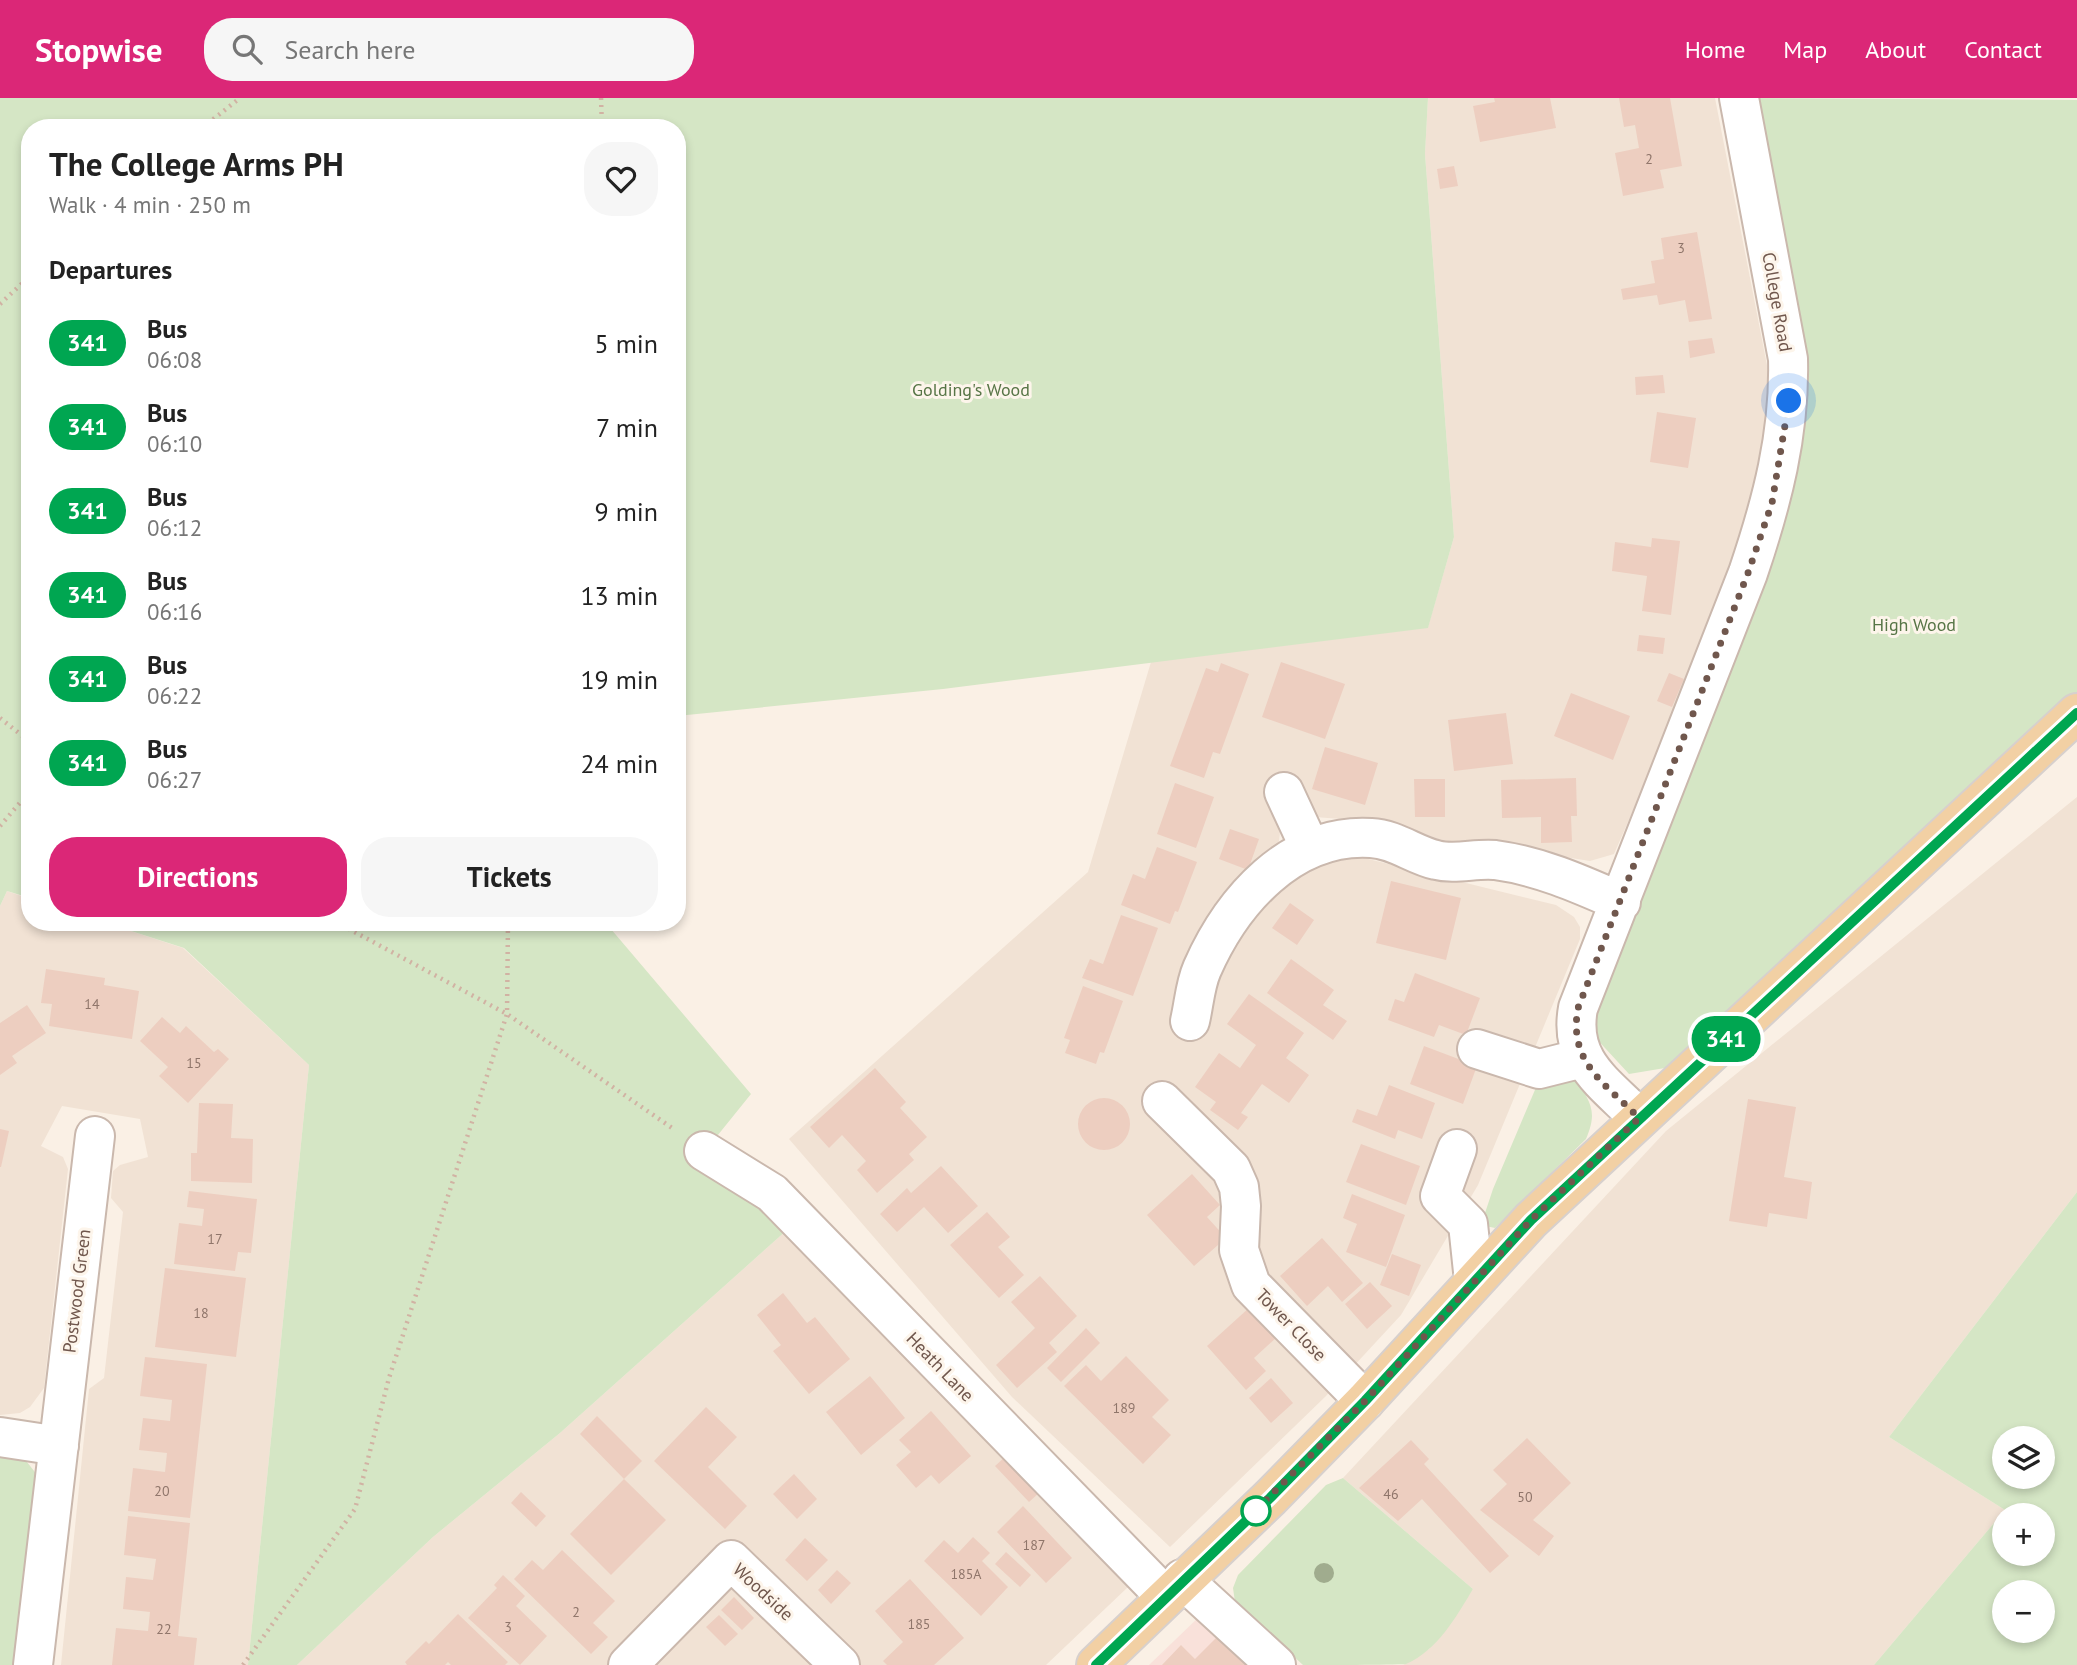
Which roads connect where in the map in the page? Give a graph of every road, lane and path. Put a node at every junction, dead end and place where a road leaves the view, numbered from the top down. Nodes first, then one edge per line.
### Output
1 (240, 98) edge
2 (601, 98) edge
3 (1738, 98) edge
4 (213, 119) edge
5 (602, 119) edge
6 (21, 284) edge
7 (0, 304) edge
8 (2077, 713) edge
9 (0, 718) edge
10 (21, 735) edge
11 (1284, 792) dead end
12 (21, 802) edge
13 (0, 826) edge
14 (1310, 848) junction
15 (1621, 902) junction
16 (352, 931) edge
17 (508, 931) edge
18 (507, 1014) junction
19 (1190, 1021) dead end
20 (1477, 1049) dead end
21 (1583, 1058) junction
22 (1162, 1101) dead end
23 (1639, 1118) junction
24 (95, 1136) dead end
25 (1457, 1149) dead end
26 (705, 1151) joint
27 (1474, 1281) junction
28 (1365, 1401) junction
29 (0, 1437) edge
30 (59, 1446) junction
31 (1173, 1588) junction
32 (33, 1665) edge
33 (243, 1665) edge
34 (628, 1665) edge
35 (840, 1665) edge
36 (1096, 1665) edge
37 (1276, 1665) edge

1 - 4 path
2 - 5 path
3 - 15 street, College Road
6 - 7 path
8 - 23 main road
9 - 10 path
11 - 14 street
12 - 13 path
14 - 15 street
14 - 19 street
15 - 21 street, College Road
16 - 18 path
17 - 18 path
18 - 26 path
18 - 33 path
20 - 21 street
21 - 23 street
22 - 28 street, Tower Close
23 - 27 main road
24 - 30 street, Postwood Green
25 - 27 street
26 - 31 street, Heath Lane
27 - 28 main road
28 - 31 main road
29 - 30 street
30 - 32 street, Postwood Green
31 - 36 main road
31 - 37 street, Heath Lane
34 - 35 street, Woodside

